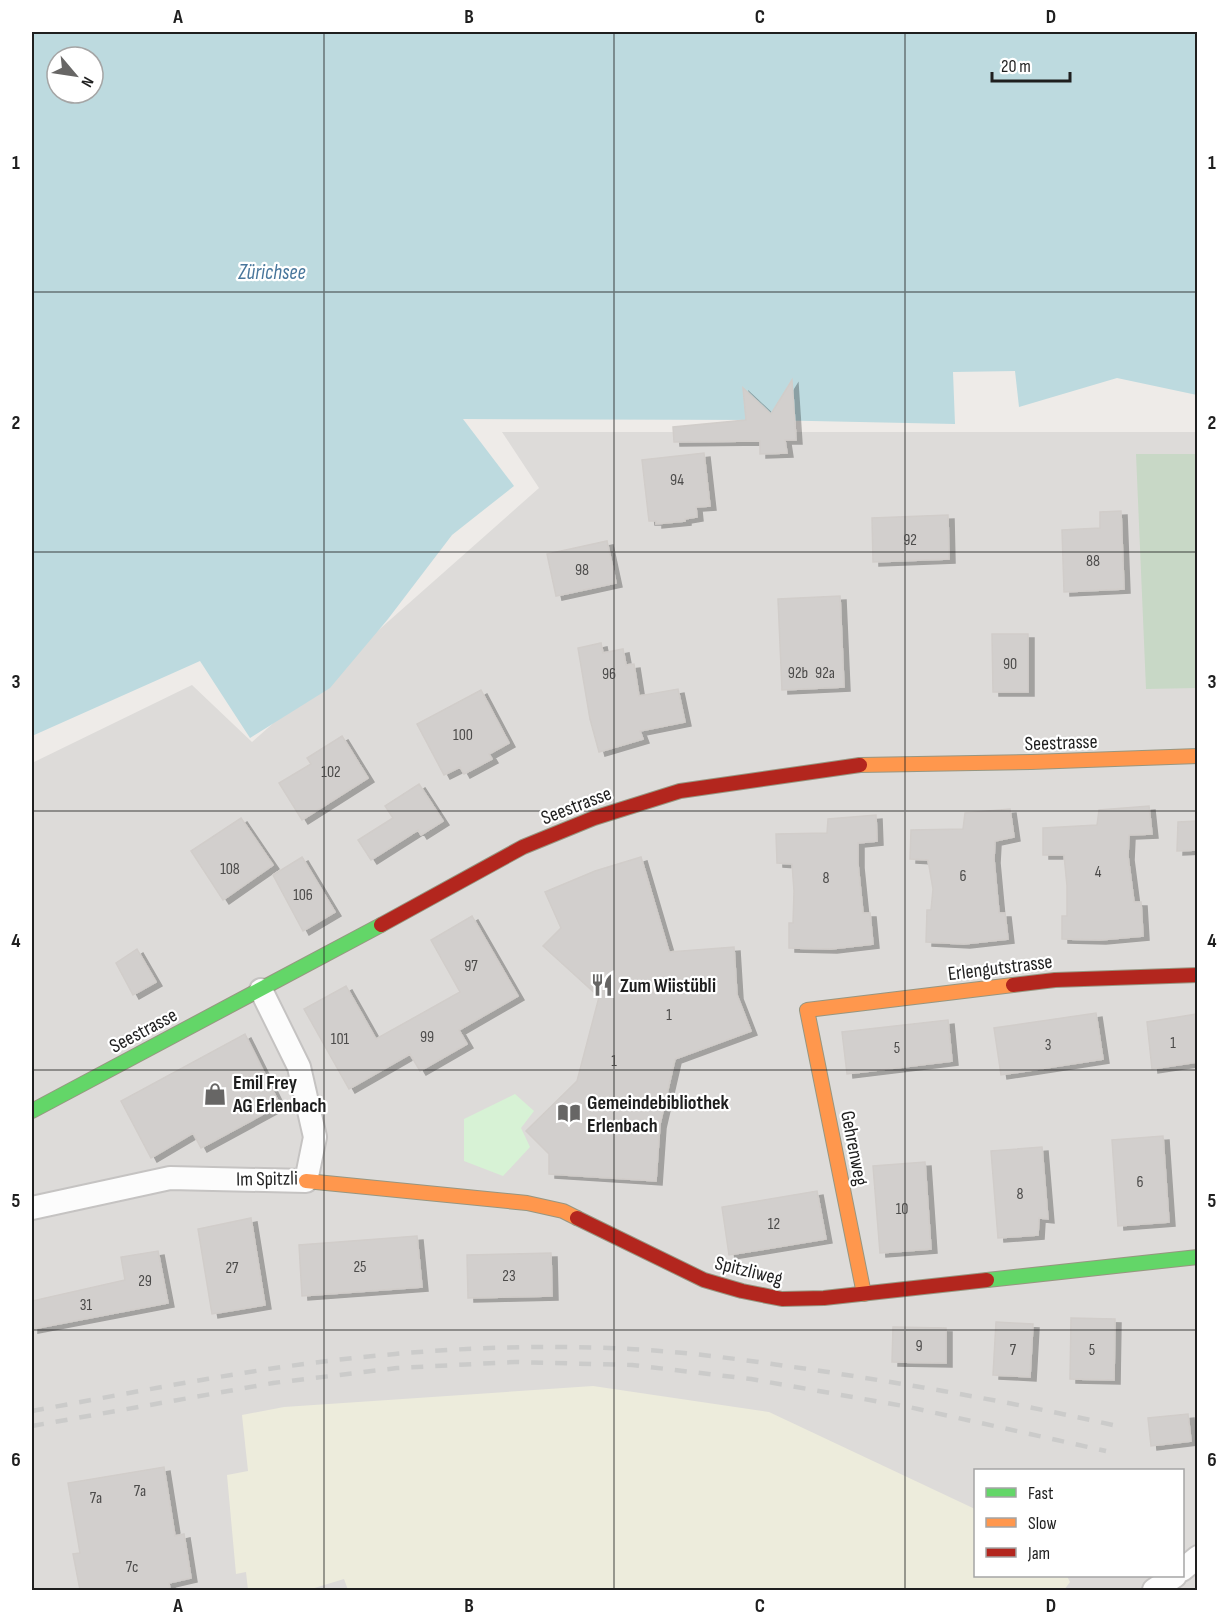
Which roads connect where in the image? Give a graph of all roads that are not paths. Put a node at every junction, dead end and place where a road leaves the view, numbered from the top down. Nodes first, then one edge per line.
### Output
1 (1197, 756) edge
2 (1197, 975) edge
3 (261, 990) junction
4 (807, 1010) joint
5 (32, 1111) edge
6 (306, 1181) junction
7 (32, 1208) edge
8 (1197, 1257) edge
9 (864, 1294) junction
10 (1197, 1557) edge
11 (1184, 1568) edge
12 (1172, 1577) edge
13 (1154, 1590) edge

1 - 3 street, Seestrasse
2 - 4 street, Erlengutstrasse
3 - 5 street, Seestrasse
3 - 6 street, Im Spitzli
4 - 9 street, Gehrenweg
6 - 7 street, Im Spitzli
6 - 9 street, Spitzliweg
8 - 9 street, Spitzliweg
10 - 11 street
12 - 13 street

